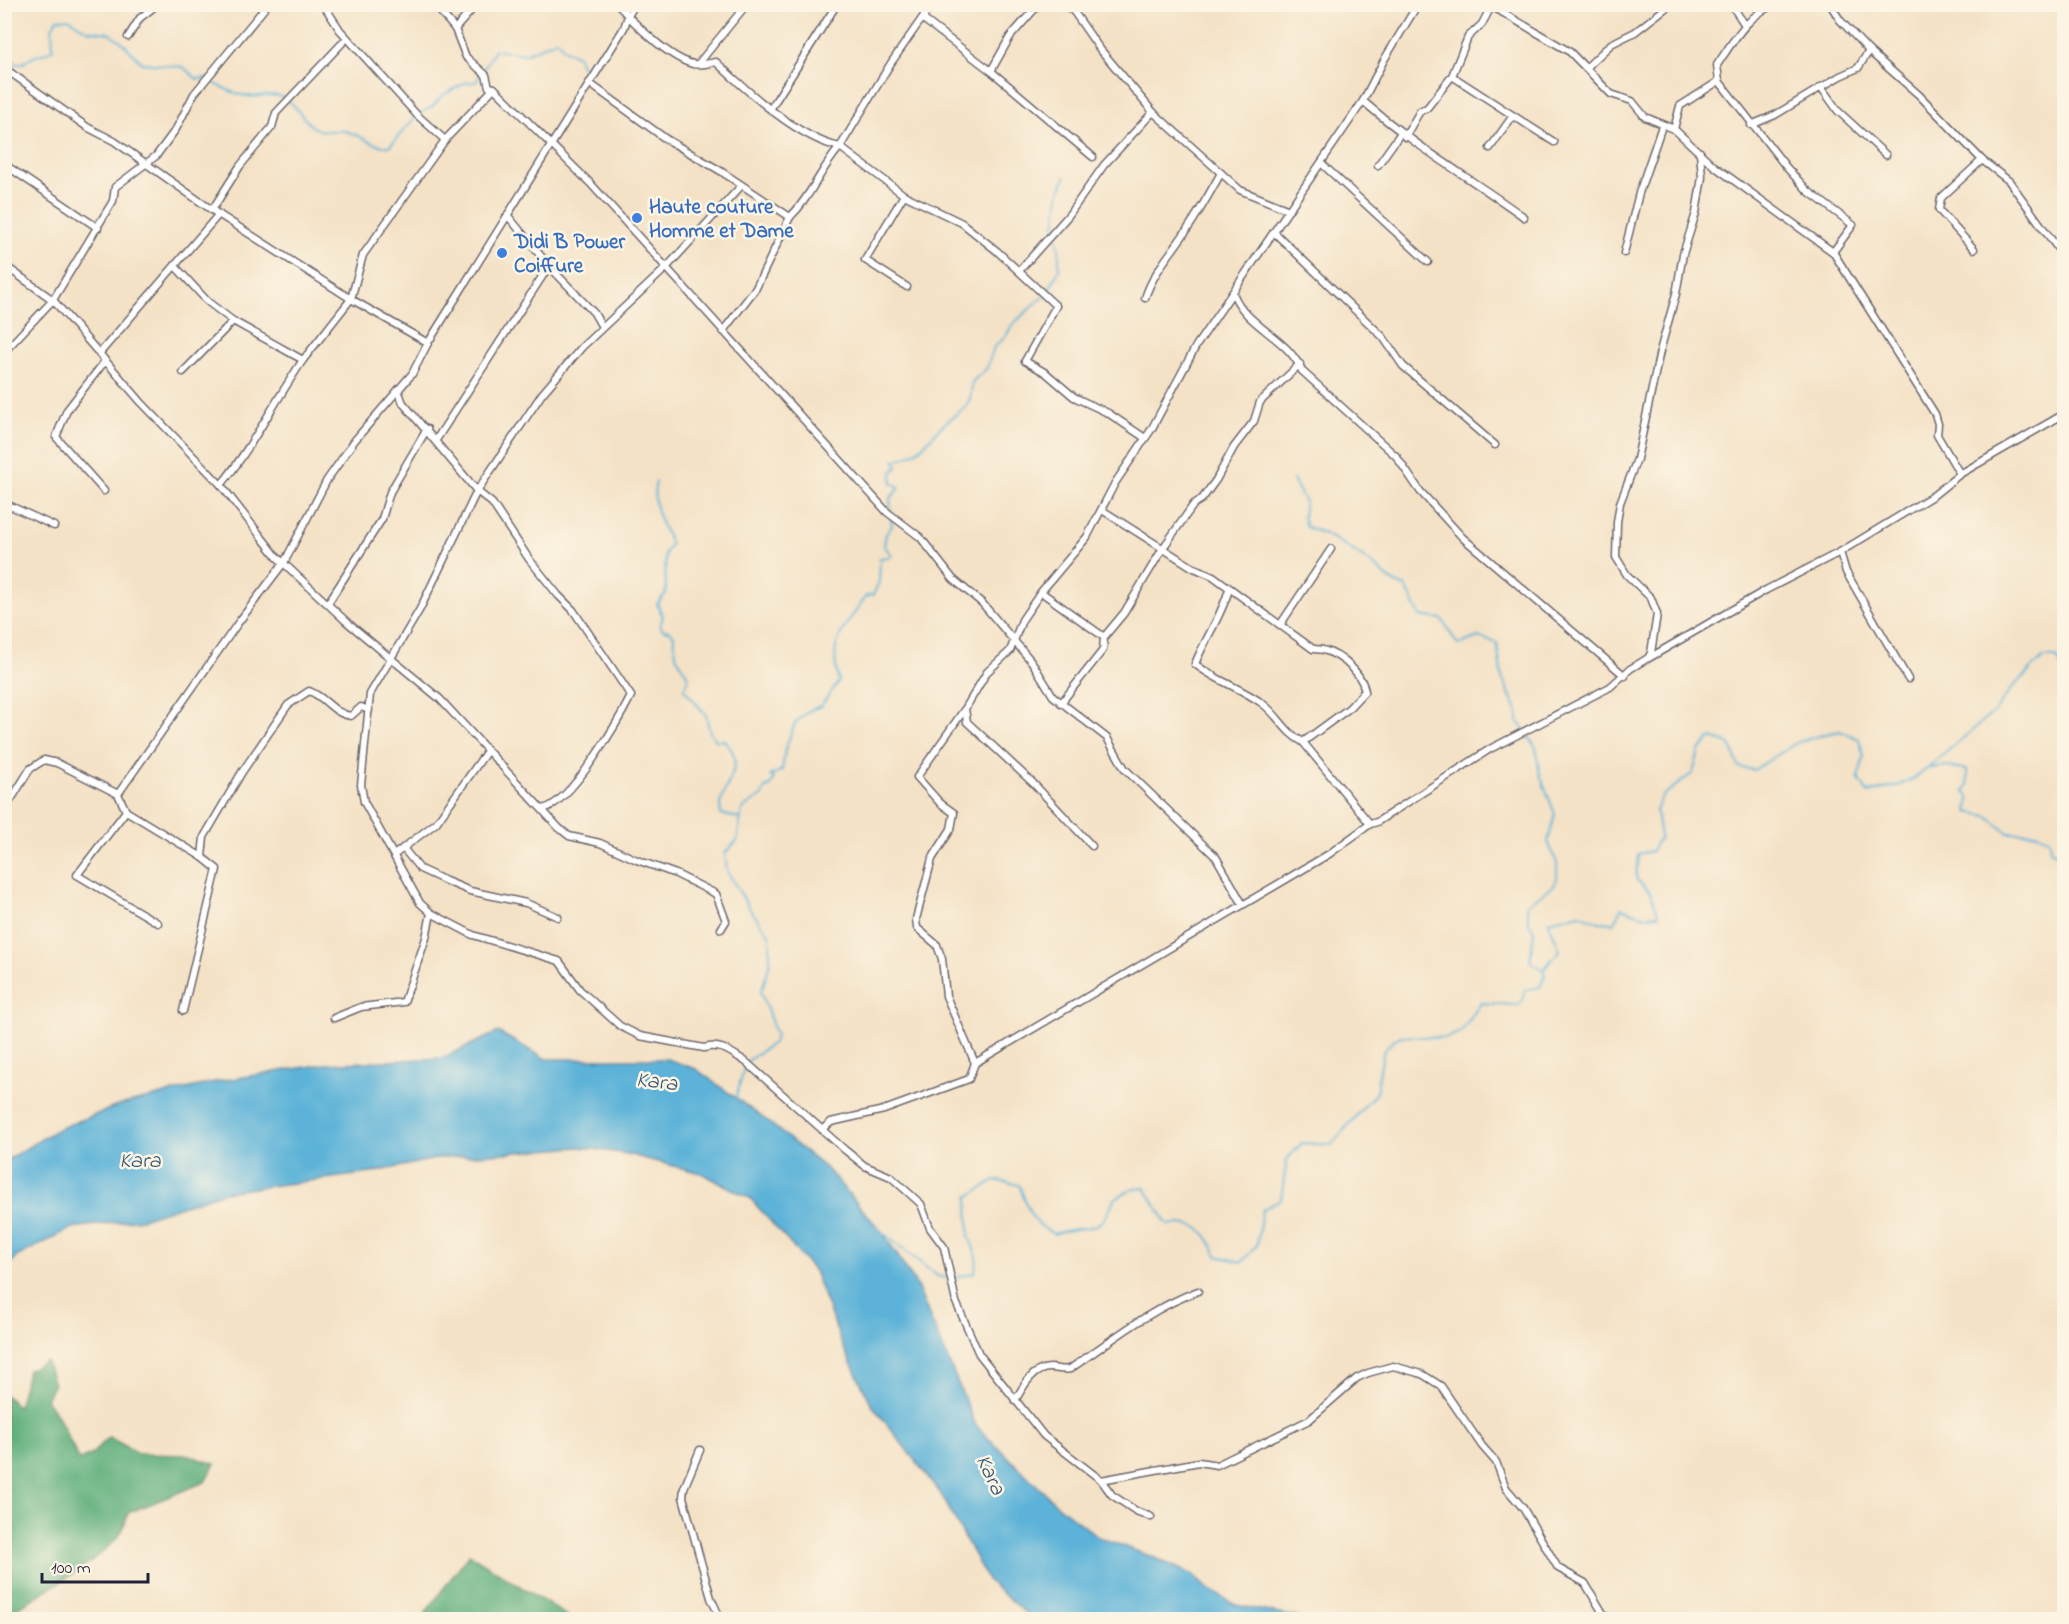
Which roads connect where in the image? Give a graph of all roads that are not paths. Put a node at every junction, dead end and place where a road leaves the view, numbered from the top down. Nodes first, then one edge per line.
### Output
1 (158, 4) edge
2 (268, 4) edge
3 (323, 4) edge
4 (434, 4) edge
5 (477, 4) edge
6 (618, 4) edge
7 (635, 4) edge
8 (747, 4) edge
9 (837, 4) edge
10 (932, 4) edge
11 (1039, 4) edge
12 (1064, 4) edge
13 (1419, 4) edge
14 (1671, 4) edge
15 (1731, 4) edge
16 (1776, 4) edge
17 (1830, 4) edge
18 (1491, 5) edge
19 (628, 16) junction
20 (923, 19) junction
21 (1745, 25) junction
22 (455, 29) junction
23 (128, 38) dead end
24 (347, 38) junction
25 (1869, 51) junction
26 (698, 65) junction
27 (4, 68) edge
28 (1586, 68) junction
29 (991, 71) junction
30 (1452, 76) junction
31 (1719, 81) junction
32 (588, 84) junction
33 (1821, 87) junction
34 (494, 88) junction
35 (1363, 101) junction
36 (771, 108) junction
37 (1153, 112) junction
38 (1512, 117) junction
39 (1751, 125) junction
40 (1662, 126) junction
41 (1674, 129) junction
42 (1402, 135) junction
43 (445, 140) junction
44 (1554, 142) dead end
45 (552, 144) junction
46 (840, 147) junction
47 (1490, 148) dead end
48 (1701, 152) junction
49 (1886, 155) dead end
50 (1094, 157) dead end
51 (1982, 160) junction
52 (1321, 163) junction
53 (4, 164) edge
54 (146, 165) junction
55 (1378, 165) dead end
56 (1221, 173) junction
57 (741, 186) junction
58 (904, 195) junction
59 (212, 210) junction
60 (1289, 210) junction
61 (219, 214) junction
62 (508, 216) junction
63 (790, 217) junction
64 (1524, 217) dead end
65 (98, 228) junction
66 (1275, 233) junction
67 (1974, 249) dead end
68 (1833, 252) junction
69 (1624, 253) dead end
70 (2064, 256) edge
71 (1428, 262) dead end
72 (4, 265) edge
73 (175, 266) junction
74 (549, 267) junction
75 (666, 268) junction
76 (1019, 272) junction
77 (907, 287) dead end
78 (1233, 293) junction
79 (1144, 298) dead end
80 (351, 299) junction
81 (52, 300) junction
82 (233, 321) junction
83 (602, 327) junction
84 (723, 331) junction
85 (428, 343) junction
86 (4, 352) edge
87 (99, 354) junction
88 (303, 360) junction
89 (105, 361) junction
90 (1300, 364) junction
91 (183, 372) dead end
92 (398, 390) junction
93 (2064, 415) edge
94 (2064, 427) edge
95 (427, 429) junction
96 (1145, 438) junction
97 (436, 440) junction
98 (1495, 445) dead end
99 (1960, 474) junction
100 (221, 485) junction
101 (104, 491) dead end
102 (477, 491) junction
103 (4, 503) edge
104 (1102, 510) junction
105 (54, 526) dead end
106 (1163, 548) junction
107 (1331, 549) dead end
108 (1840, 552) junction
109 (285, 561) junction
110 (1229, 589) junction
111 (1041, 592) junction
112 (328, 603) junction
113 (1280, 625) junction
114 (1104, 637) junction
115 (1014, 639) junction
116 (391, 657) junction
117 (1648, 658) junction
118 (1625, 676) junction
119 (1908, 679) dead end
120 (1061, 703) junction
121 (965, 709) junction
122 (369, 710) junction
123 (1304, 742) junction
124 (487, 751) junction
125 (118, 794) junction
126 (543, 809) junction
127 (4, 811) edge
128 (126, 811) junction
129 (1370, 824) junction
130 (1092, 846) dead end
131 (403, 848) junction
132 (394, 855) junction
133 (202, 857) junction
134 (1242, 903) junction
135 (431, 913) junction
136 (558, 917) dead end
137 (158, 923) dead end
138 (722, 929) dead end
139 (183, 1011) dead end
140 (334, 1018) dead end
141 (975, 1063) junction
142 (823, 1130) junction
143 (1198, 1291) dead end
144 (1015, 1401) junction
145 (700, 1450) dead end
146 (1101, 1480) junction
147 (1151, 1517) dead end
148 (721, 1620) edge
149 (1607, 1620) edge

1 - 23 street
2 - 54 street
3 - 24 street
4 - 22 street
5 - 22 street
6 - 19 street
7 - 19 street
8 - 26 street
9 - 36 street
10 - 20 street
11 - 29 street
12 - 37 street
13 - 35 street
14 - 28 street
15 - 21 street
16 - 21 street
17 - 25 street
18 - 28 street
18 - 30 street
19 - 26 street
19 - 32 street
20 - 29 street
20 - 46 street
21 - 31 street
22 - 34 street
24 - 43 street
24 - 59 street
25 - 33 street
25 - 51 street
26 - 36 street
27 - 54 street
28 - 40 street
29 - 50 street
30 - 38 street
30 - 42 street
31 - 39 street
31 - 41 street
32 - 45 street
32 - 57 street
33 - 39 street
33 - 49 street
34 - 43 street
34 - 45 street
35 - 42 street
35 - 52 street
36 - 46 street
37 - 56 street
37 - 76 street
38 - 44 street
38 - 47 street
39 - 68 street
40 - 41 street
40 - 69 street
41 - 48 street
42 - 55 street
42 - 64 street
43 - 80 street
45 - 62 street
45 - 75 street
46 - 58 street
46 - 63 street
48 - 68 street
48 - 117 street
51 - 67 street
51 - 70 street
52 - 60 street
52 - 71 street
53 - 65 street
54 - 59 street
54 - 65 street
56 - 60 street
56 - 79 street
57 - 63 street
57 - 75 street
58 - 76 street
58 - 77 street
59 - 61 street
60 - 66 street
61 - 73 street
61 - 80 street
62 - 74 street
62 - 85 street
63 - 84 street
65 - 81 street
66 - 78 street
66 - 98 street
68 - 99 street
72 - 81 street
73 - 82 street
73 - 87 street
74 - 83 street
74 - 97 street
75 - 83 street
75 - 84 street
76 - 96 street
78 - 90 street
78 - 96 street
80 - 85 street
80 - 88 street
81 - 86 street
81 - 87 street
82 - 88 street
82 - 91 street
83 - 102 street
84 - 115 street
85 - 92 street
87 - 89 street
88 - 100 street
89 - 100 street
89 - 101 street
90 - 106 street
90 - 118 street
92 - 95 street
92 - 109 street
93 - 94 street
93 - 99 street
95 - 97 street
95 - 112 street
96 - 104 street
97 - 102 street
99 - 108 street
100 - 109 street
102 - 116 street
102 - 126 street
103 - 105 street
104 - 106 street
104 - 111 street
106 - 110 street
106 - 114 street
107 - 113 street
108 - 117 street
108 - 119 street
109 - 112 street
109 - 125 street
110 - 113 street
110 - 123 street
111 - 114 street
111 - 115 street
112 - 116 street
113 - 123 street
114 - 120 street
115 - 120 street
115 - 121 street
116 - 122 street
116 - 124 street
117 - 118 street
118 - 129 street
120 - 134 street
121 - 130 street
121 - 141 street
122 - 132 street
122 - 133 street
123 - 129 street
124 - 126 street
124 - 131 street
125 - 127 street
125 - 128 street
126 - 138 street
128 - 133 street
128 - 137 street
129 - 134 street
131 - 132 street
131 - 136 street
132 - 135 street
133 - 139 street
134 - 141 street
135 - 140 street
135 - 142 street
141 - 142 street
142 - 144 street
143 - 144 street
144 - 146 street
145 - 148 street
146 - 147 street
146 - 149 street

